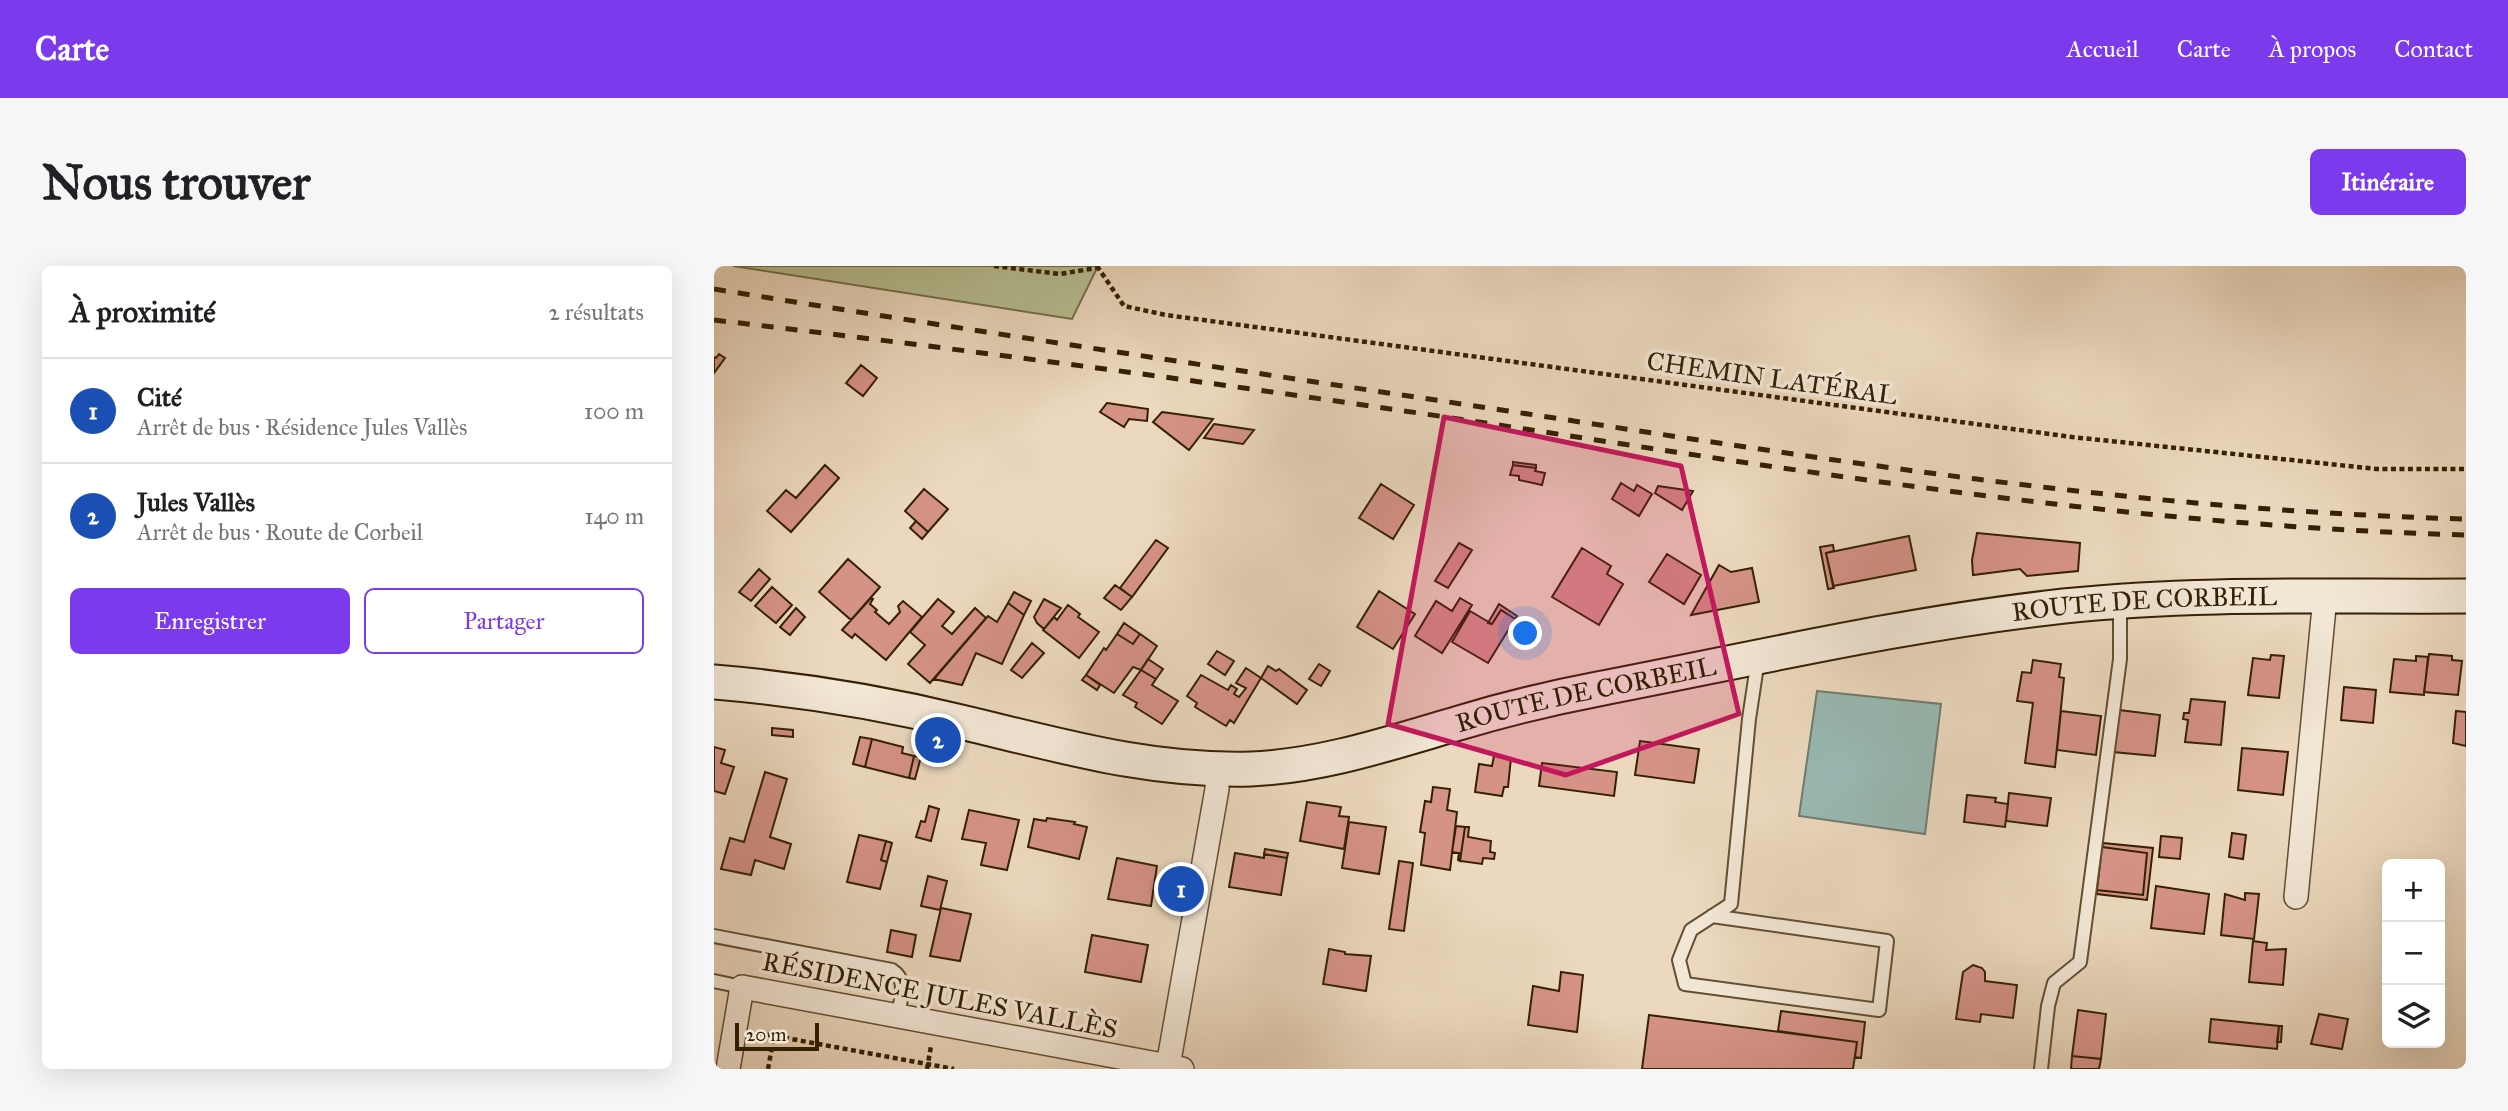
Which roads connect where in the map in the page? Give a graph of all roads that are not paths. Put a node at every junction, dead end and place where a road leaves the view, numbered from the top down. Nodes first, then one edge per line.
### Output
1 (2466, 596) edge
2 (2325, 597) junction
3 (2120, 602) junction
4 (1758, 658) junction
5 (714, 682) edge
6 (1217, 769) junction
7 (2296, 897) dead end
8 (1713, 916) junction
9 (714, 936) edge
10 (714, 981) edge
11 (742, 986) junction
12 (898, 1014) junction
13 (1176, 1068) edge
14 (728, 1069) edge
15 (2041, 1069) edge

1 - 2 main road, ROUTE DE CORBEIL
2 - 3 main road, ROUTE DE CORBEIL
2 - 7 street
3 - 4 main road, ROUTE DE CORBEIL
3 - 15 lane
4 - 6 main road, ROUTE DE CORBEIL
4 - 8 lane
5 - 6 main road, ROUTE DE CORBEIL
6 - 13 street, RÉSIDENCE JULES VALLÈS
8 - 8 lane
9 - 12 lane
10 - 11 lane
11 - 12 street, RÉSIDENCE JULES VALLÈS
11 - 14 street, RÉSIDENCE JULES VALLÈS
12 - 13 street, RÉSIDENCE JULES VALLÈS

